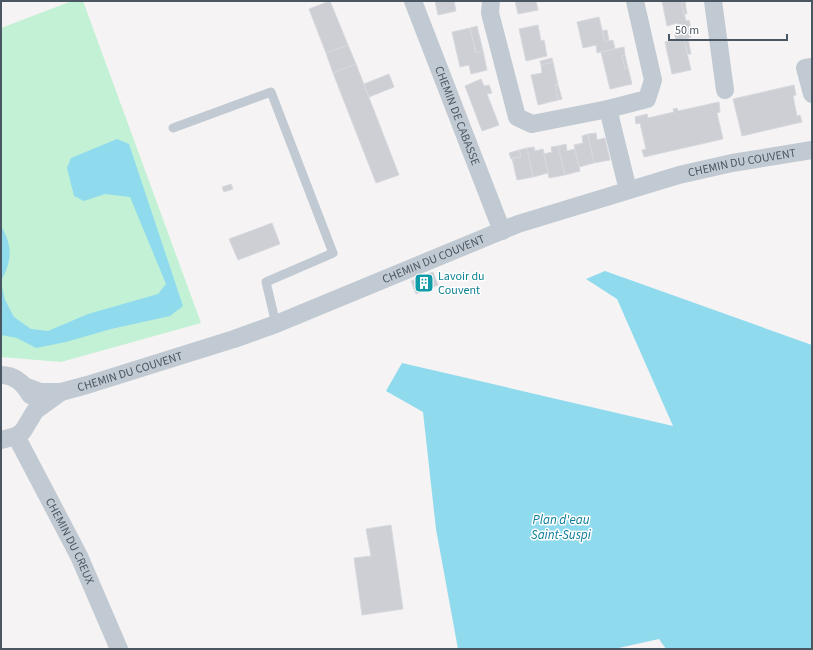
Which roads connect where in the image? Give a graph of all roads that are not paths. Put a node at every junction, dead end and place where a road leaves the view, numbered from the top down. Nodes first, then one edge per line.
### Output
1 (412, 1) edge
2 (491, 1) edge
3 (635, 1) edge
4 (713, 1) edge
5 (812, 67) edge
6 (725, 90) dead end
7 (812, 94) edge
8 (608, 109) junction
9 (173, 128) dead end
10 (812, 150) edge
11 (628, 190) junction
12 (502, 231) junction
13 (276, 324) junction
14 (1, 375) edge
15 (24, 386) junction
16 (61, 392) junction
17 (31, 416) junction
18 (8, 438) edge
19 (119, 649) edge

1 - 12 street, CHEMIN DE CABASSE
2 - 8 street
3 - 8 street
4 - 6 street
5 - 7 street
8 - 11 street
9 - 13 lane
10 - 11 street, CHEMIN DU COUVENT
11 - 12 street, CHEMIN DU COUVENT
12 - 13 street, CHEMIN DU COUVENT
13 - 16 street, CHEMIN DU COUVENT
14 - 15 street, CHEMIN DU COUVENT
15 - 16 street, CHEMIN DU COUVENT
15 - 17 street
16 - 17 street, CHEMIN DU COUVENT
17 - 18 street, CHEMIN DU COUVENT
18 - 19 street, CHEMIN DU CREUX

